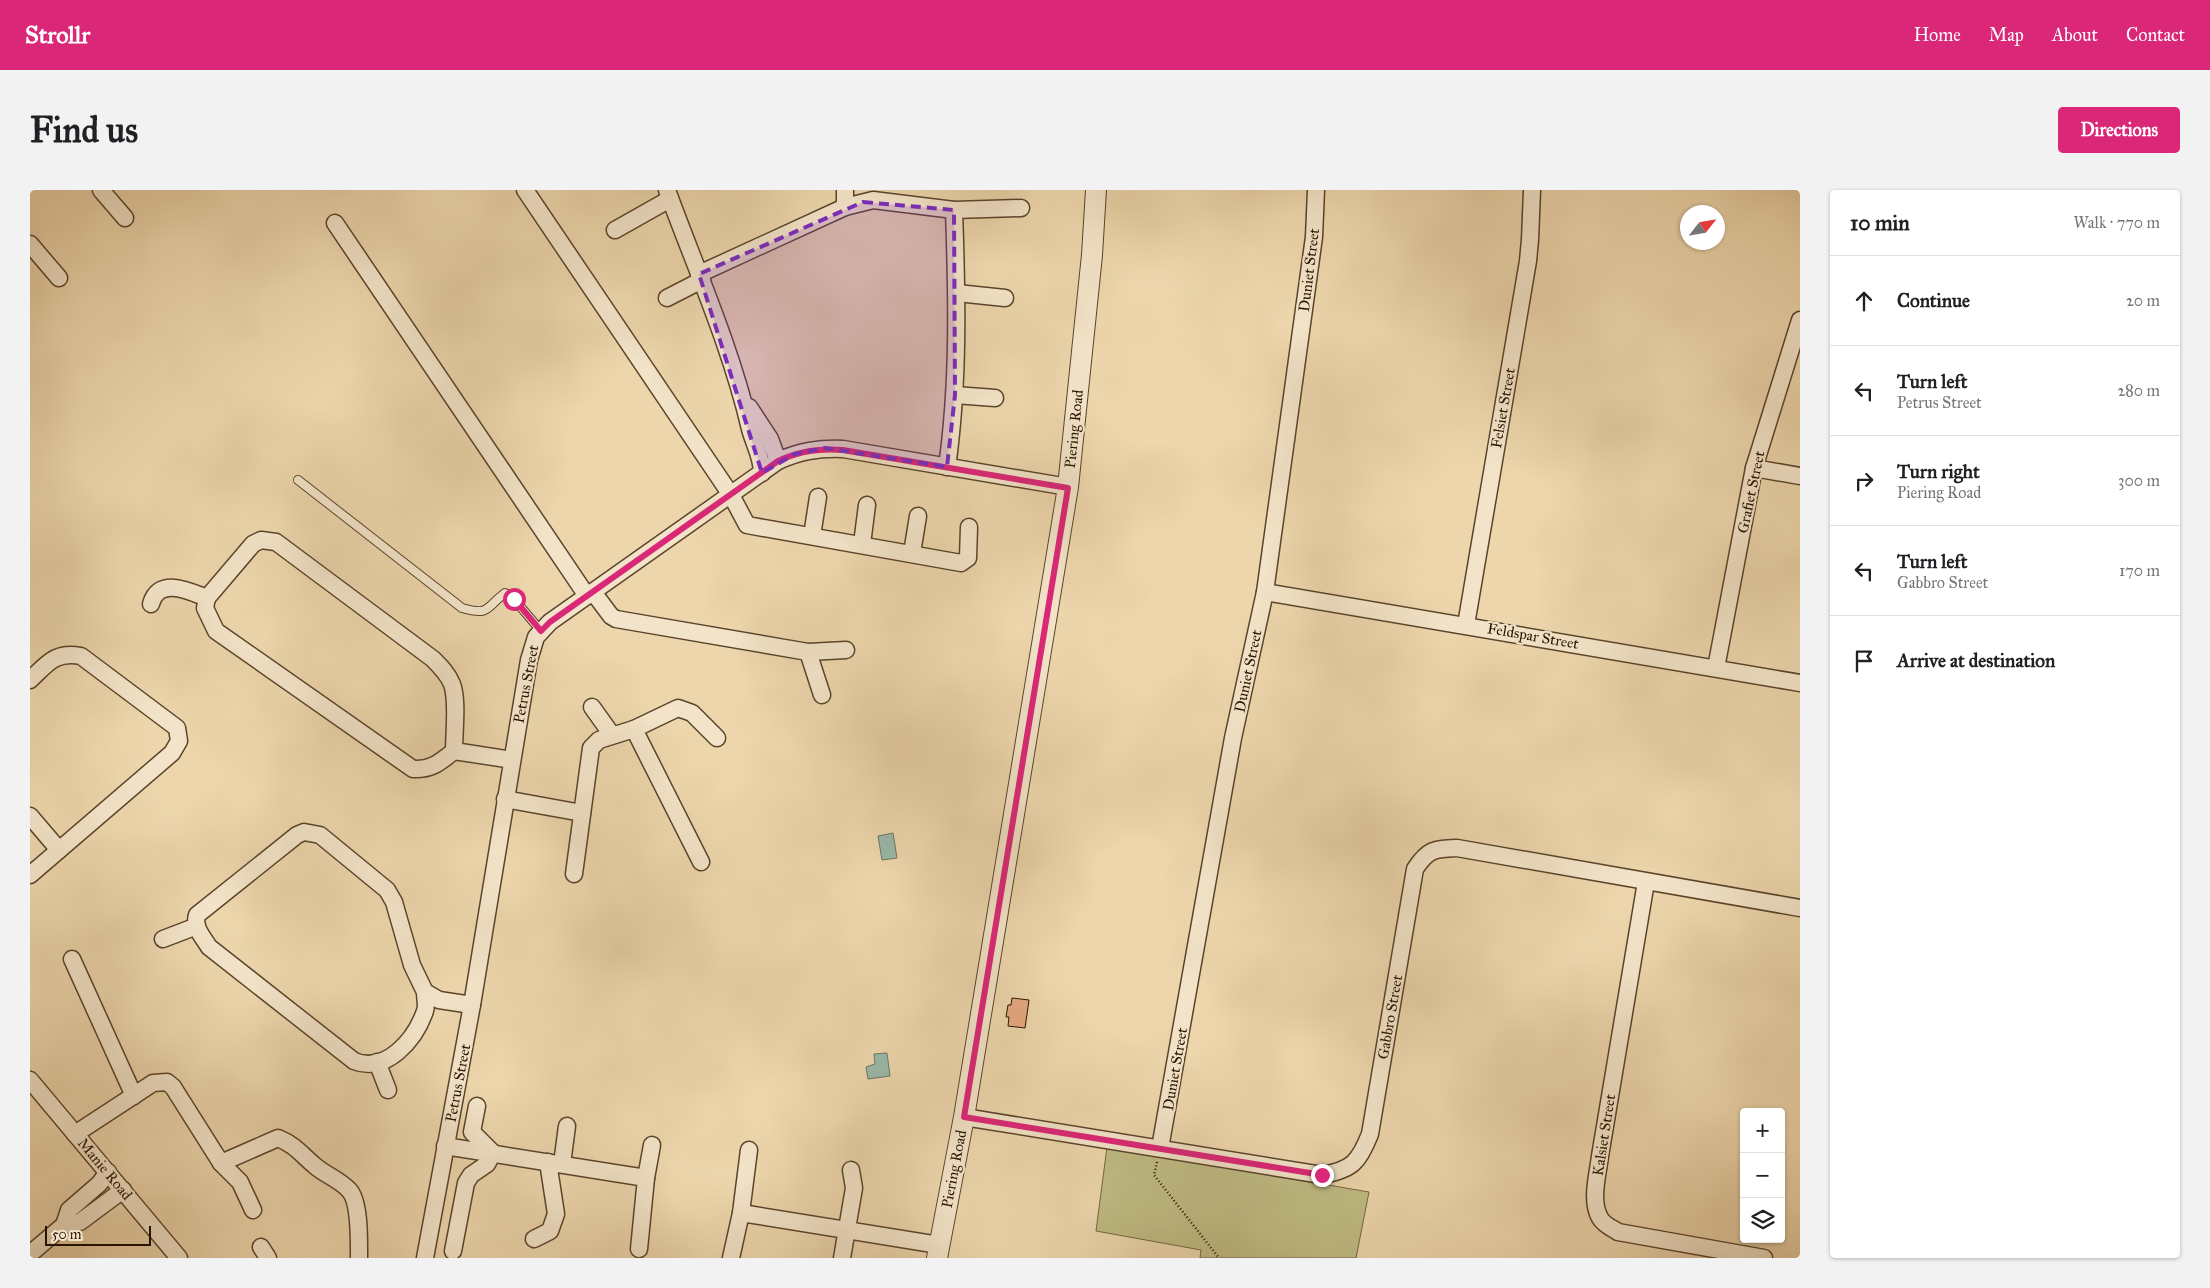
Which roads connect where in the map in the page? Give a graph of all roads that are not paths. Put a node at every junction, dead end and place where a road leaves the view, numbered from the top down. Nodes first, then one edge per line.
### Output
1 (101, 190) edge
2 (525, 190) edge
3 (845, 190) edge
4 (1096, 190) edge
5 (1316, 190) edge
6 (1532, 190) edge
7 (669, 195) edge
8 (845, 207) junction
9 (1021, 208) dead end
10 (954, 210) junction
11 (125, 218) dead end
12 (335, 223) dead end
13 (615, 230) dead end
14 (30, 244) edge
15 (701, 277) junction
16 (59, 278) dead end
17 (957, 293) junction
18 (668, 298) dead end
19 (1005, 298) dead end
20 (1800, 320) edge
21 (955, 395) junction
22 (743, 396) junction
23 (994, 398) dead end
24 (778, 461) junction
25 (947, 467) junction
26 (1754, 468) junction
27 (762, 473) junction
28 (1800, 476) edge
29 (298, 480) dead end
30 (1068, 488) junction
31 (731, 494) junction
32 (818, 497) dead end
33 (868, 505) dead end
34 (918, 516) dead end
35 (969, 527) dead end
36 (812, 536) junction
37 (862, 544) junction
38 (912, 553) junction
39 (1265, 592) junction
40 (590, 594) junction
41 (207, 598) junction
42 (151, 604) dead end
43 (1466, 625) junction
44 (541, 631) junction
45 (846, 650) dead end
46 (808, 652) junction
47 (1716, 668) junction
48 (30, 680) edge
49 (1800, 683) edge
50 (822, 695) dead end
51 (592, 707) dead end
52 (634, 729) junction
53 (612, 735) junction
54 (717, 738) dead end
55 (454, 751) junction
56 (512, 760) junction
57 (505, 799) junction
58 (582, 813) junction
59 (30, 816) edge
60 (59, 850) junction
61 (701, 862) dead end
62 (574, 874) dead end
63 (30, 875) edge
64 (1646, 882) junction
65 (1800, 908) edge
66 (197, 926) junction
67 (163, 939) dead end
68 (72, 959) dead end
69 (426, 992) junction
70 (472, 1005) junction
71 (377, 1062) junction
72 (30, 1080) edge
73 (388, 1090) dead end
74 (134, 1096) junction
75 (477, 1106) dead end
76 (964, 1117) junction
77 (567, 1126) dead end
78 (75, 1134) junction
79 (652, 1145) dead end
80 (446, 1146) junction
81 (1160, 1148) junction
82 (749, 1150) dead end
83 (493, 1153) junction
84 (221, 1163) junction
85 (555, 1163) junction
86 (851, 1170) dead end
87 (108, 1172) junction
88 (646, 1178) junction
89 (123, 1190) junction
90 (253, 1210) dead end
91 (741, 1213) junction
92 (64, 1225) junction
93 (847, 1231) junction
94 (534, 1239) dead end
95 (639, 1249) dead end
96 (453, 1251) dead end
97 (938, 1252) edge
98 (30, 1254) edge
99 (359, 1257) edge
100 (179, 1258) edge
101 (425, 1258) edge
102 (731, 1258) edge
103 (842, 1258) edge
104 (1764, 1258) edge

1 - 11 street
2 - 31 street
3 - 8 street
4 - 30 street, Piering Road
5 - 39 street, Duniet Street
6 - 43 street, Felsiet Street
7 - 13 street
7 - 15 street
8 - 10 street
8 - 15 street
9 - 10 street
10 - 17 street
12 - 40 street
14 - 16 street
15 - 18 street
15 - 22 street
17 - 19 street
17 - 21 street
20 - 26 street, Grafiet Street
21 - 23 street
21 - 25 street
22 - 24 street
22 - 27 street
24 - 25 street, Petrus Street
24 - 27 street, Petrus Street
25 - 30 street, Petrus Street
26 - 28 street
26 - 47 street, Grafiet Street
27 - 31 street, Petrus Street
29 - 44 lane
30 - 76 street, Piering Road
31 - 36 street
31 - 40 street, Petrus Street
32 - 36 street
33 - 37 street
34 - 38 street
35 - 38 street
36 - 37 street
37 - 38 street
39 - 43 street, Feldspar Street
39 - 81 street, Duniet Street
40 - 44 street, Petrus Street
40 - 46 street
41 - 42 street
41 - 55 street
41 - 55 street
43 - 47 street, Feldspar Street
44 - 56 street, Petrus Street
45 - 46 street
46 - 50 street
47 - 49 street, Feldspar Street
48 - 60 street
51 - 53 street
52 - 53 street
52 - 54 street
52 - 61 street
53 - 58 street
55 - 56 street
56 - 57 street, Petrus Street
57 - 58 street
57 - 70 street, Petrus Street
58 - 62 street
59 - 60 street
60 - 63 street
64 - 65 street, Gabbro Street
64 - 81 street, Gabbro Street
64 - 104 street, Kalsiet Street
66 - 67 street
66 - 69 street
66 - 71 street
68 - 74 street
69 - 70 street
69 - 71 street
70 - 80 street, Petrus Street
71 - 73 street
72 - 78 street, Manie Road
74 - 78 street
74 - 84 street
75 - 83 street
76 - 81 street, Gabbro Street
76 - 97 street, Piering Road
77 - 85 street
78 - 87 street, Manie Road
79 - 88 street
80 - 83 street
80 - 101 street, Petrus Street
82 - 91 street
83 - 85 street
83 - 96 street
84 - 90 street
84 - 99 street
85 - 88 street
85 - 94 street
86 - 93 street
87 - 89 street, Manie Road
87 - 92 street
88 - 95 street
89 - 92 street
89 - 100 street, Manie Road
91 - 93 street
91 - 102 street
92 - 98 street
93 - 97 street
93 - 103 street

